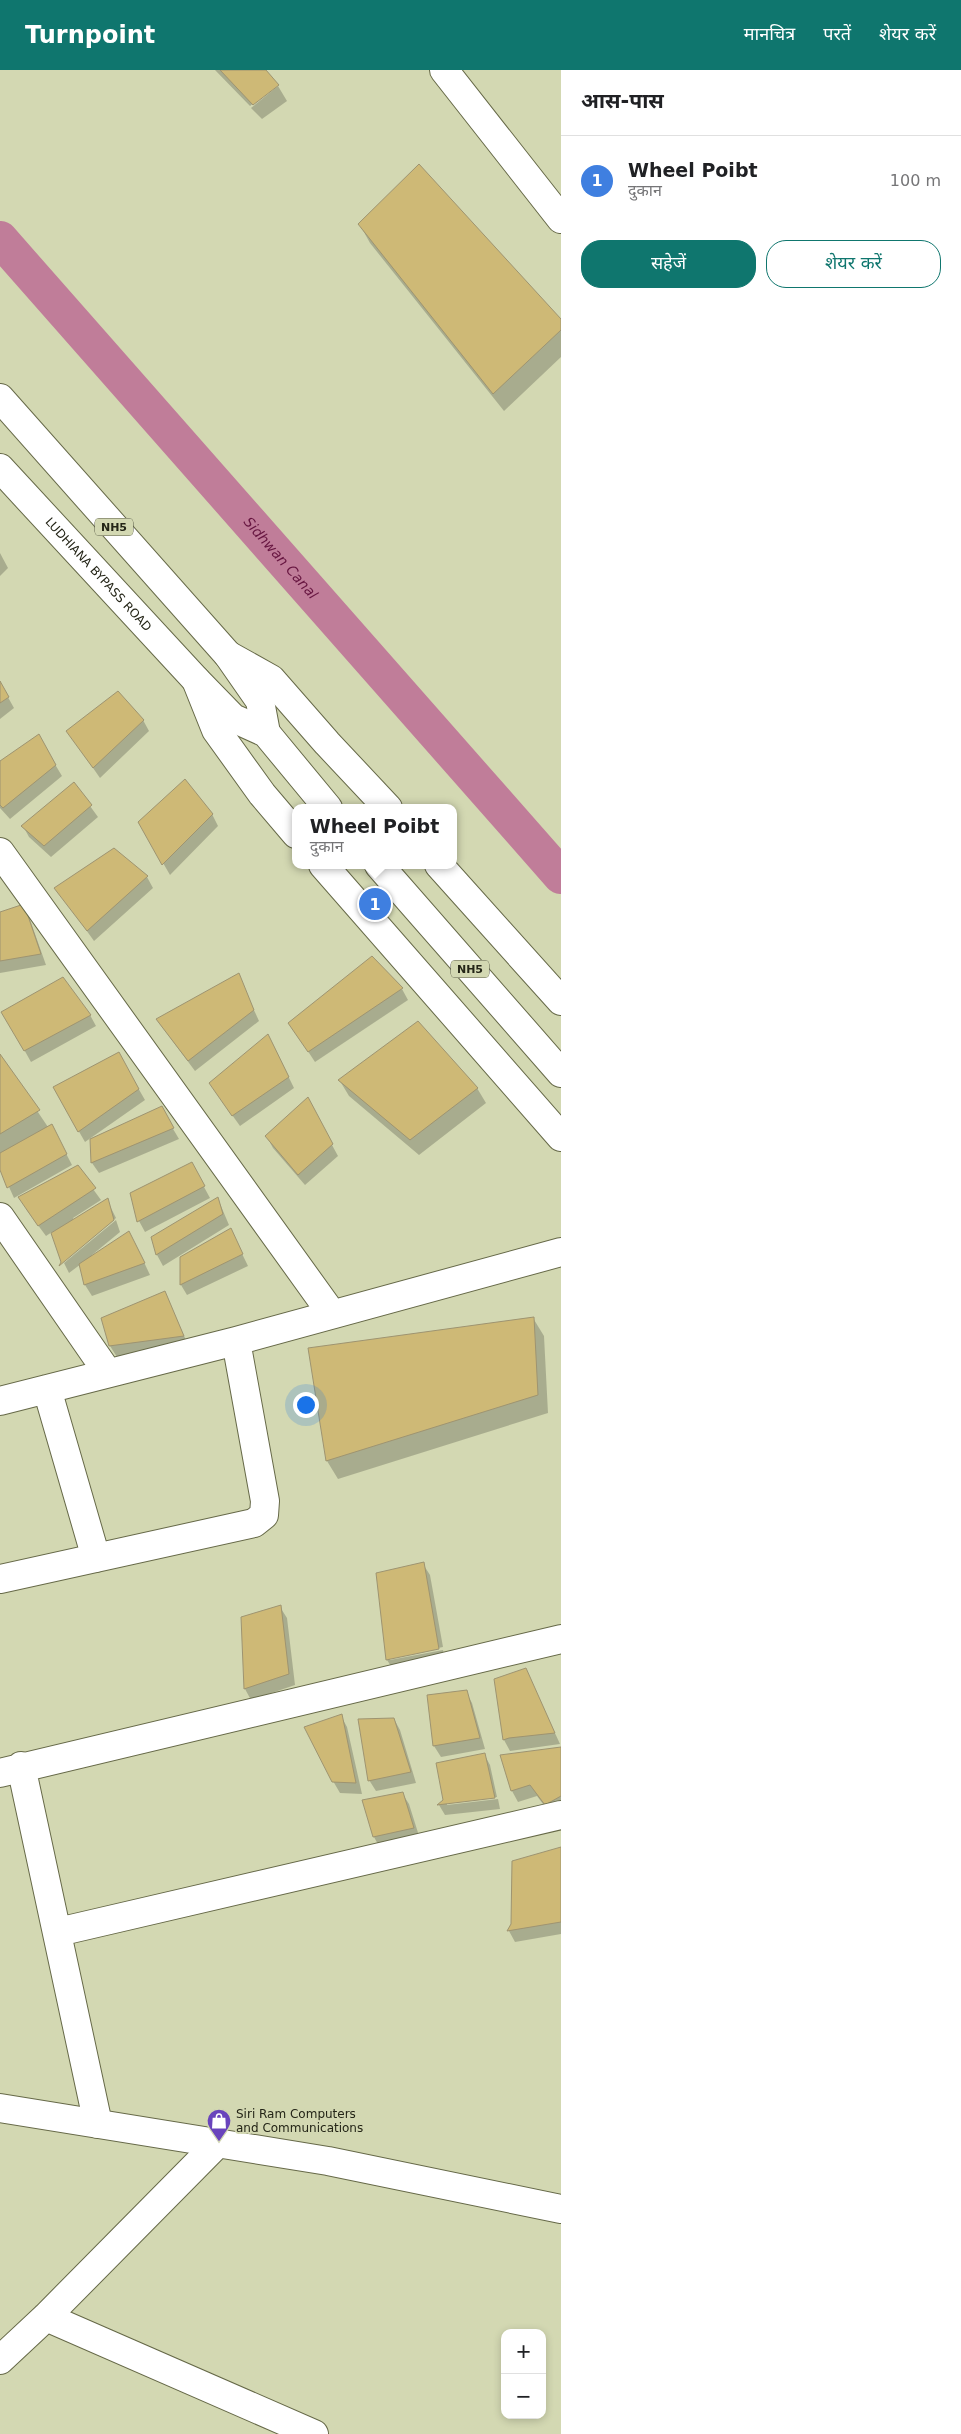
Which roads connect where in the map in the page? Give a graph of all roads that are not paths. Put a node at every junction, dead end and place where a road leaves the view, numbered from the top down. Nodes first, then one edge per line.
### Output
1 (444, 70) edge
2 (556, 206) edge
3 (0, 398) edge
4 (0, 468) edge
5 (228, 655) junction
6 (196, 680) junction
7 (266, 733) junction
8 (325, 804) edge
9 (384, 804) edge
10 (292, 829) edge
11 (0, 852) edge
12 (326, 869) edge
13 (382, 869) edge
14 (443, 869) edge
15 (561, 1002) edge
16 (561, 1073) edge
17 (561, 1137) edge
18 (0, 1217) edge
19 (561, 1252) edge
20 (332, 1314) junction
21 (236, 1340) junction
22 (108, 1373) junction
23 (48, 1389) junction
24 (0, 1401) edge
25 (96, 1558) junction
26 (0, 1580) edge
27 (561, 1639) edge
28 (11, 1769) edge
29 (561, 1815) edge
30 (58, 1932) junction
31 (0, 2108) edge
32 (98, 2124) junction
33 (219, 2142) junction
34 (561, 2210) edge
35 (46, 2317) junction
36 (0, 2360) edge
37 (314, 2434) edge

1 - 2 main road
3 - 5 main road, NH5
4 - 6 main road, LUDHIANA BYPASS ROAD / NH5
5 - 7 main road, NH5
5 - 9 main road
6 - 7 main road, NH5
6 - 10 main road
7 - 8 main road, NH5
11 - 20 main road
12 - 17 main road
13 - 16 main road, NH5
14 - 15 main road
18 - 22 main road
19 - 20 main road
20 - 21 main road
21 - 22 main road
21 - 25 main road
22 - 23 main road
23 - 24 main road
23 - 25 main road
25 - 26 main road
27 - 28 main road
28 - 30 main road
29 - 30 main road
30 - 32 main road
31 - 32 main road
32 - 33 main road
33 - 34 main road
33 - 35 main road
35 - 36 main road
35 - 37 main road

